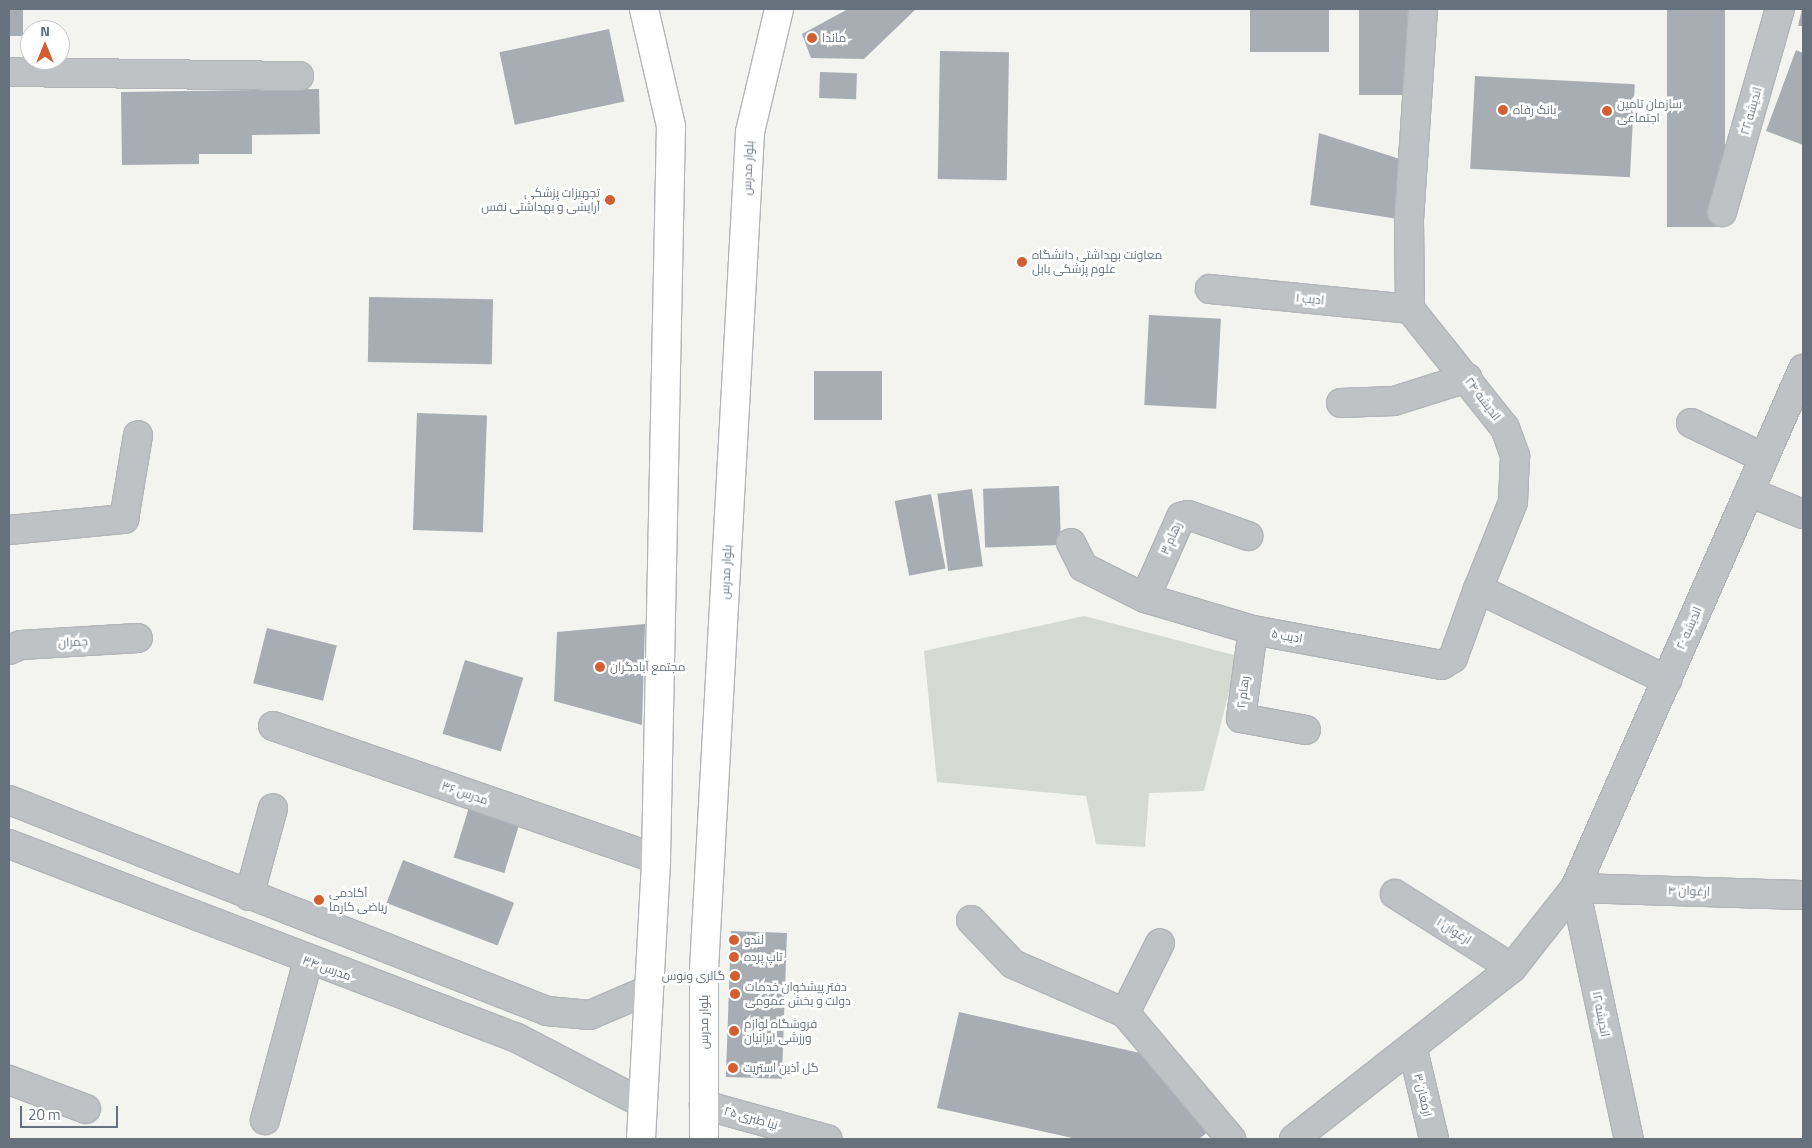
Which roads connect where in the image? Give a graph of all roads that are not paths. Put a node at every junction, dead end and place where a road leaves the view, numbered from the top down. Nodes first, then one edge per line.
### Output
1 (644, 9) edge
2 (779, 9) edge
3 (1423, 9) edge
4 (1780, 9) edge
5 (9, 72) edge
6 (299, 76) dead end
7 (1722, 212) dead end
8 (1210, 289) dead end
9 (1410, 309) junction
10 (1803, 369) edge
11 (1467, 378) junction
12 (1341, 402) dead end
13 (1691, 423) dead end
14 (138, 435) dead end
15 (1764, 458) junction
16 (1749, 492) junction
17 (1803, 514) edge
18 (9, 530) edge
19 (1248, 536) dead end
20 (1070, 543) dead end
21 (1478, 589) junction
22 (1145, 598) junction
23 (1253, 630) junction
24 (138, 638) dead end
25 (9, 650) edge
26 (1666, 680) junction
27 (273, 726) dead end
28 (1306, 730) dead end
29 (9, 800) edge
30 (273, 808) dead end
31 (9, 844) edge
32 (656, 859) junction
33 (1575, 888) junction
34 (1395, 894) dead end
35 (1803, 895) edge
36 (249, 896) junction
37 (971, 920) dead end
38 (1160, 943) dead end
39 (308, 962) junction
40 (1512, 968) junction
41 (646, 991) junction
42 (1125, 1013) junction
43 (1413, 1050) junction
44 (9, 1080) edge
45 (640, 1102) junction
46 (704, 1105) junction
47 (86, 1109) dead end
48 (265, 1120) dead end
49 (641, 1139) edge
50 (704, 1139) edge
51 (827, 1139) edge
52 (1231, 1139) edge
53 (1294, 1139) edge
54 (1434, 1139) edge
55 (1629, 1139) edge

1 - 32 main road
2 - 46 main road, بلوار مدرس
3 - 9 street
4 - 7 street, اندیشه ۲۲
5 - 6 street
8 - 9 street, ادیب ۱
9 - 11 street, اندیشه ۲۴
10 - 15 street, اندیشه ۲۰
11 - 12 street
11 - 21 street, اندیشه ۲۴
13 - 15 street
14 - 18 street
15 - 16 street, اندیشه ۲۰
16 - 17 street
16 - 26 street, اندیشه ۲۰
19 - 22 street, رهام ۳
20 - 22 street, ادیب ۵
21 - 23 street, ادیب ۵
21 - 26 street
22 - 23 street, ادیب ۵
23 - 28 street, رهام ۲
24 - 25 street, چمران
26 - 33 street, اندیشه ۲۰
27 - 32 street, مدرس ۳۶
29 - 36 street
30 - 36 street
31 - 39 street, مدرس ۳۴
32 - 41 main road
33 - 35 street, ارغوان ۴
33 - 40 street, اندیشه ۲۰
33 - 55 street, اندیشه ۱۲
34 - 40 street, ارغوان ۱
36 - 41 street
37 - 42 street
38 - 42 street
39 - 45 street, مدرس ۳۴
39 - 48 street
40 - 43 street, اندیشه ۲۰
41 - 45 main road
42 - 52 street
43 - 53 street, اندیشه ۲۰
43 - 54 street, ارمغان ۳
44 - 47 street
45 - 49 main road
46 - 50 main road, بلوار مدرس
46 - 51 street, نیا طبری ۲۵

